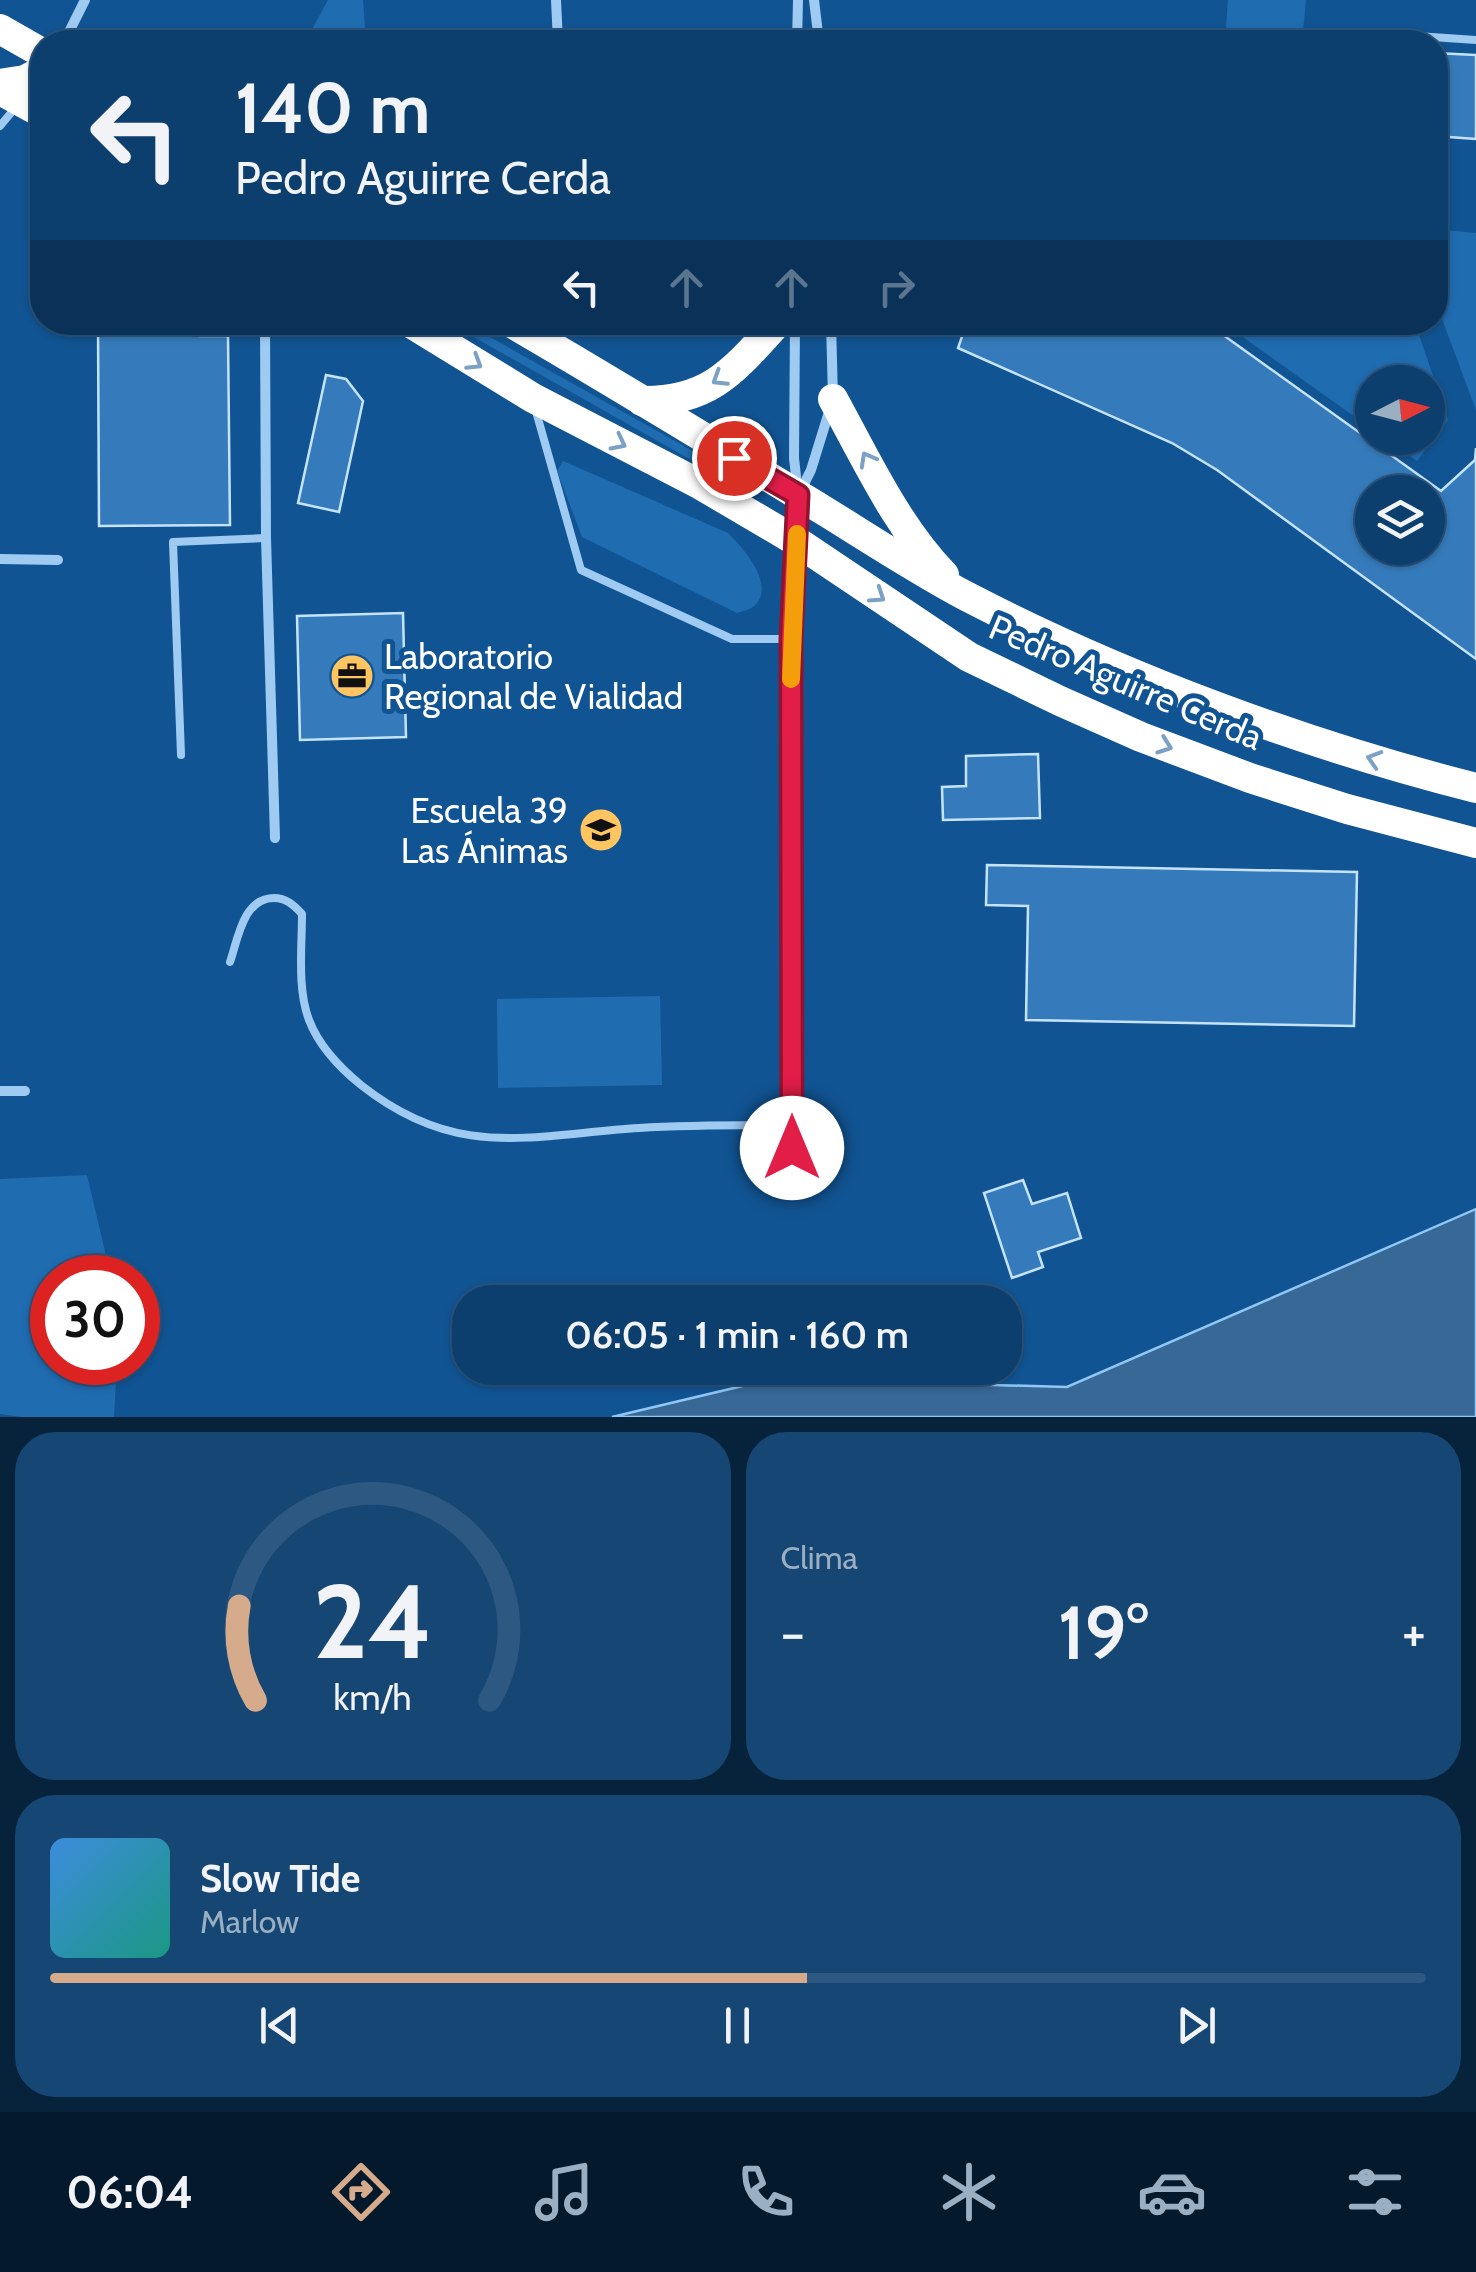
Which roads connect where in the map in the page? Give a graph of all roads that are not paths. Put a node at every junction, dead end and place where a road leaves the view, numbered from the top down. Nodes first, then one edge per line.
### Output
1 (85, 0) edge
2 (556, 0) edge
3 (798, 0) edge
4 (814, 0) edge
5 (0, 29) edge
6 (70, 30) edge
7 (557, 30) edge
8 (797, 30) edge
9 (818, 30) edge
10 (1448, 38) edge
11 (1476, 40) edge
12 (30, 45) edge
13 (16, 97) edge
14 (0, 126) edge
15 (265, 335) edge
16 (430, 335) edge
17 (550, 335) edge
18 (766, 335) edge
19 (795, 335) edge
20 (831, 335) edge
21 (533, 398) junction
22 (833, 399) junction
23 (642, 401) junction
24 (798, 495) junction
25 (266, 538) junction
26 (796, 542) junction
27 (0, 559) edge
28 (58, 560) dead end
29 (964, 595) junction
30 (791, 639) junction
31 (181, 755) dead end
32 (1476, 788) edge
33 (275, 838) dead end
34 (1476, 843) edge
35 (230, 962) dead end
36 (0, 1091) edge
37 (25, 1092) dead end
38 (792, 1125) junction
39 (792, 1170) dead end

1 - 6 street
2 - 7 street
3 - 8 street
4 - 9 street
5 - 12 highway
10 - 11 lane
13 - 14 lane
15 - 25 street
16 -> 21 highway, Pedro Aguirre Cerda
17 - 23 highway, Pedro Aguirre Cerda
18 -> 23 highway
19 - 24 street
20 - 22 street
21 -> 26 highway, Pedro Aguirre Cerda
21 - 30 lane
22 - 24 street
29 -> 22 highway
23 - 24 highway, Pedro Aguirre Cerda
24 - 26 street
24 - 29 highway, Pedro Aguirre Cerda
25 - 31 lane
25 - 33 street
26 - 30 street
26 -> 34 highway, Pedro Aguirre Cerda
27 - 28 street
32 -> 29 highway, Pedro Aguirre Cerda
30 - 38 street
35 - 38 lane
36 - 37 street
38 - 39 street

